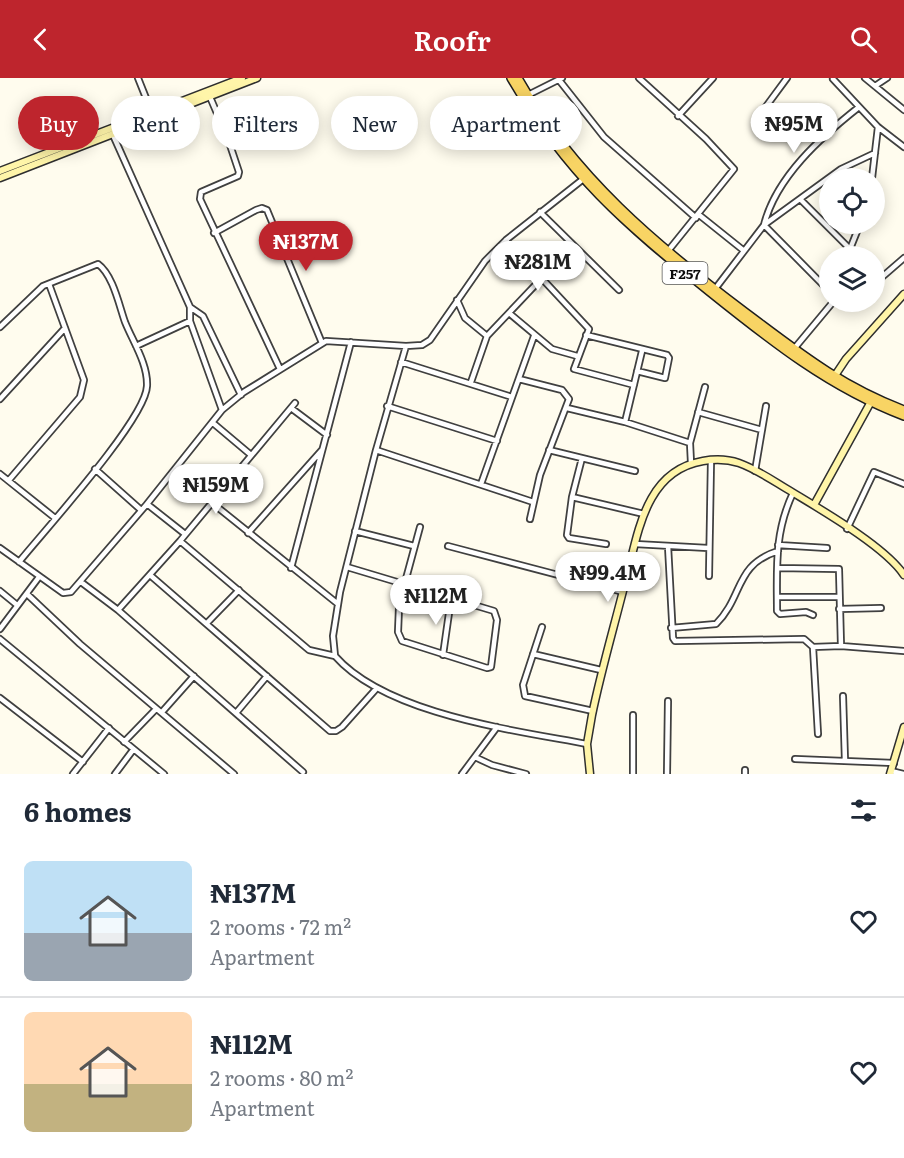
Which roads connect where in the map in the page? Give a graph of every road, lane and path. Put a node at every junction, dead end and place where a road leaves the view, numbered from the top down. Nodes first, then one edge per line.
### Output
1 (138, 78) edge
2 (242, 78) edge
3 (257, 78) edge
4 (511, 78) edge
5 (518, 78) edge
6 (639, 78) edge
7 (713, 78) edge
8 (787, 78) edge
9 (865, 78) edge
10 (887, 78) edge
11 (560, 79) edge
12 (833, 79) edge
13 (875, 86) junction
14 (528, 95) junction
15 (145, 96) edge
16 (196, 96) edge
17 (210, 97) junction
18 (200, 101) edge
19 (859, 107) junction
20 (904, 110) edge
21 (678, 116) junction
22 (756, 120) dead end
23 (878, 127) junction
24 (111, 129) edge
25 (111, 136) edge
26 (904, 147) edge
27 (121, 150) edge
28 (875, 153) junction
29 (873, 168) edge
30 (0, 171) edge
31 (0, 178) edge
32 (582, 180) junction
33 (800, 199) junction
34 (540, 212) junction
35 (697, 216) junction
36 (764, 225) junction
37 (214, 232) junction
38 (506, 240) junction
39 (847, 246) edge
40 (743, 250) junction
41 (667, 251) junction
42 (904, 258) edge
43 (885, 274) edge
44 (541, 279) junction
45 (819, 281) edge
46 (49, 284) junction
47 (715, 289) junction
48 (619, 290) dead end
49 (904, 294) edge
50 (457, 300) junction
51 (190, 307) junction
52 (825, 312) edge
53 (509, 313) junction
54 (190, 321) junction
55 (0, 327) edge
56 (65, 328) junction
57 (586, 335) junction
58 (488, 336) junction
59 (534, 336) junction
60 (351, 342) junction
61 (322, 343) junction
62 (135, 346) junction
63 (406, 346) junction
64 (793, 350) junction
65 (642, 351) junction
66 (578, 356) junction
67 (401, 362) junction
68 (280, 369) junction
69 (637, 371) junction
70 (834, 377) junction
71 (519, 379) junction
72 (471, 382) junction
73 (633, 385) junction
74 (705, 387) dead end
75 (241, 395) junction
76 (512, 396) junction
77 (0, 399) edge
78 (872, 400) junction
79 (295, 403) dead end
80 (387, 406) junction
81 (766, 406) dead end
82 (291, 408) junction
83 (567, 408) junction
84 (222, 410) junction
85 (904, 410) edge
86 (698, 412) junction
87 (904, 416) edge
88 (625, 422) junction
89 (213, 423) junction
90 (762, 430) junction
91 (327, 435) junction
92 (497, 441) junction
93 (690, 443) junction
94 (324, 448) junction
95 (376, 450) junction
96 (549, 450) junction
97 (251, 455) junction
98 (582, 458) junction
99 (711, 460) junction
100 (691, 463) junction
101 (95, 469) junction
102 (635, 471) dead end
103 (755, 471) junction
104 (0, 474) edge
105 (9, 480) junction
106 (481, 484) junction
107 (904, 484) edge
108 (793, 493) junction
109 (572, 497) junction
110 (211, 502) junction
111 (533, 502) junction
112 (147, 504) junction
113 (814, 505) junction
114 (141, 510) junction
115 (644, 514) junction
116 (55, 519) junction
117 (530, 519) dead end
118 (420, 527) dead end
119 (847, 529) junction
120 (355, 531) junction
121 (248, 533) junction
122 (184, 534) junction
123 (180, 542) junction
124 (606, 544) dead end
125 (635, 544) junction
126 (414, 546) junction
127 (448, 546) dead end
128 (668, 546) junction
129 (0, 548) edge
130 (708, 548) junction
131 (778, 548) junction
132 (827, 548) dead end
133 (19, 562) junction
134 (347, 567) junction
135 (291, 568) junction
136 (777, 568) junction
137 (150, 575) junction
138 (904, 575) edge
139 (709, 576) dead end
140 (39, 577) junction
141 (81, 582) junction
142 (402, 584) junction
143 (0, 591) edge
144 (239, 591) junction
145 (623, 592) junction
146 (27, 594) junction
147 (777, 597) junction
148 (839, 597) junction
149 (451, 599) junction
150 (338, 604) junction
151 (17, 605) junction
152 (881, 608) dead end
153 (839, 609) junction
154 (118, 610) junction
155 (813, 615) dead end
156 (207, 623) junction
157 (542, 627) dead end
158 (671, 628) junction
159 (0, 629) edge
160 (0, 639) edge
161 (841, 646) junction
162 (813, 647) junction
163 (904, 651) edge
164 (534, 654) junction
165 (443, 655) junction
166 (335, 656) junction
167 (601, 670) junction
168 (267, 675) junction
169 (194, 676) junction
170 (376, 689) junction
171 (843, 696) dead end
172 (0, 698) edge
173 (668, 701) dead end
174 (159, 710) junction
175 (592, 711) junction
176 (236, 713) junction
177 (633, 715) dead end
178 (497, 727) junction
179 (904, 727) edge
180 (109, 728) junction
181 (818, 734) dead end
182 (903, 735) edge
183 (124, 742) junction
184 (586, 744) junction
185 (133, 750) junction
186 (477, 758) junction
187 (795, 759) dead end
188 (845, 761) junction
189 (83, 762) junction
190 (894, 763) junction
191 (303, 772) dead end
192 (512, 772) edge
193 (890, 773) edge
194 (73, 774) edge
195 (115, 774) edge
196 (164, 774) edge
197 (234, 774) edge
198 (462, 774) edge
199 (526, 774) edge
200 (590, 774) edge
201 (633, 774) edge
202 (667, 774) edge
203 (904, 774) edge

1 - 15 street
2 - 16 street
3 - 17 street
4 - 32 main road, F257
5 - 14 main road, F257
6 - 21 street
7 - 21 street
8 - 22 street
9 - 13 street
10 - 13 street
11 - 14 street
11 - 35 street
12 - 19 street
13 - 20 street
14 - 41 main road, F257
17 - 18 street
17 - 37 street
19 - 23 street
19 - 36 street
21 - 35 street
23 - 26 street
23 - 28 street
24 - 30 street
25 - 31 street
27 - 51 street
28 - 29 street
28 - 33 street
32 - 34 street
32 - 78 main road, F257
33 - 36 street
33 - 39 street
34 - 38 street
34 - 48 street
35 - 40 street
35 - 41 street
36 - 40 street
36 - 45 street
37 - 61 street
37 - 68 street
38 - 44 street
38 - 50 street
40 - 47 street
41 - 47 main road, F257
42 - 43 street
44 - 53 street
44 - 57 street
46 - 55 street
46 - 56 street
46 - 62 street
47 - 64 main road, F257
49 - 70 street
50 - 58 street
50 - 63 street
51 - 54 street
51 - 75 street
52 - 64 street
53 - 58 street
53 - 59 street
54 - 62 street
54 - 84 street
56 - 77 street
56 - 105 street
57 - 65 street
57 - 66 street
58 - 72 street
59 - 66 street
59 - 71 street
60 - 61 street
60 - 63 street
60 - 91 street
61 - 68 street
62 - 101 street
63 - 67 street
64 - 70 main road, F257
65 - 69 street
65 - 69 street
66 - 73 street
67 - 72 street
67 - 80 street
68 - 75 street
69 - 73 street
70 - 78 main road, F257
71 - 76 street
71 - 83 street
72 - 76 street
73 - 88 street
74 - 86 street
75 - 84 street
76 - 92 street
78 - 85 main road, F257
78 - 87 main road, F257
78 - 113 street
79 - 82 street
80 - 92 street
80 - 95 street
81 - 90 street
82 - 91 street
82 - 97 street
83 - 88 street
83 - 96 street
84 - 89 street
86 - 90 street
86 - 93 street
88 - 93 street
89 - 97 street
89 - 112 street
90 - 103 street
91 - 94 street
92 - 106 street
93 - 100 street
94 - 121 street
94 - 135 street
95 - 106 street
95 - 120 street
96 - 98 street
96 - 111 street
97 - 110 street
98 - 102 street
98 - 109 street
99 - 100 street
99 - 103 street
99 - 130 street
100 - 115 street
101 - 114 street
101 - 116 street
103 - 108 street
104 - 105 street
105 - 116 street
106 - 111 street
107 - 119 street
108 - 113 street
108 - 131 street
109 - 115 street
109 - 124 street
110 - 121 street
110 - 122 street
111 - 117 street
112 - 114 street
112 - 122 street
113 - 119 street
114 - 141 street
115 - 125 street
116 - 133 street
118 - 126 street
119 - 138 street
120 - 126 street
120 - 134 street
121 - 135 street
122 - 123 street
123 - 137 street
123 - 144 street
125 - 128 street
125 - 145 street
126 - 142 street
127 - 145 street
128 - 130 street
128 - 158 street
129 - 133 street
130 - 139 street
131 - 132 street
131 - 136 street
131 - 158 street
133 - 140 street
134 - 142 street
134 - 150 street
135 - 150 street
136 - 147 street
136 - 148 street
137 - 154 street
137 - 156 street
140 - 141 street
140 - 146 street
141 - 154 street
142 - 149 street
142 - 165 street
143 - 151 street
144 - 156 street
144 - 166 street
145 - 167 street
146 - 151 street
146 - 174 street
147 - 148 street
147 - 155 street
148 - 153 street
149 - 165 street
149 - 165 street
150 - 166 street
151 - 159 street
152 - 153 street
153 - 161 street
154 - 169 street
156 - 168 street
157 - 164 street
158 - 162 street
160 - 180 street
161 - 162 street
161 - 163 street
162 - 181 street
164 - 167 street
164 - 175 street
166 - 170 street
167 - 175 street
168 - 170 street
168 - 176 street
169 - 174 street
169 - 176 street
170 - 178 street
171 - 188 street
172 - 189 street
173 - 202 street
174 - 183 street
174 - 197 street
175 - 184 street
176 - 191 street
177 - 201 street
178 - 184 street
178 - 186 street
179 - 182 street
180 - 183 street
180 - 189 street
182 - 190 street
183 - 185 street
184 - 200 street
185 - 195 street
185 - 196 street
186 - 192 street
186 - 198 street
187 - 188 street
188 - 190 street
189 - 194 street
190 - 193 street
192 - 199 street
193 - 203 street

